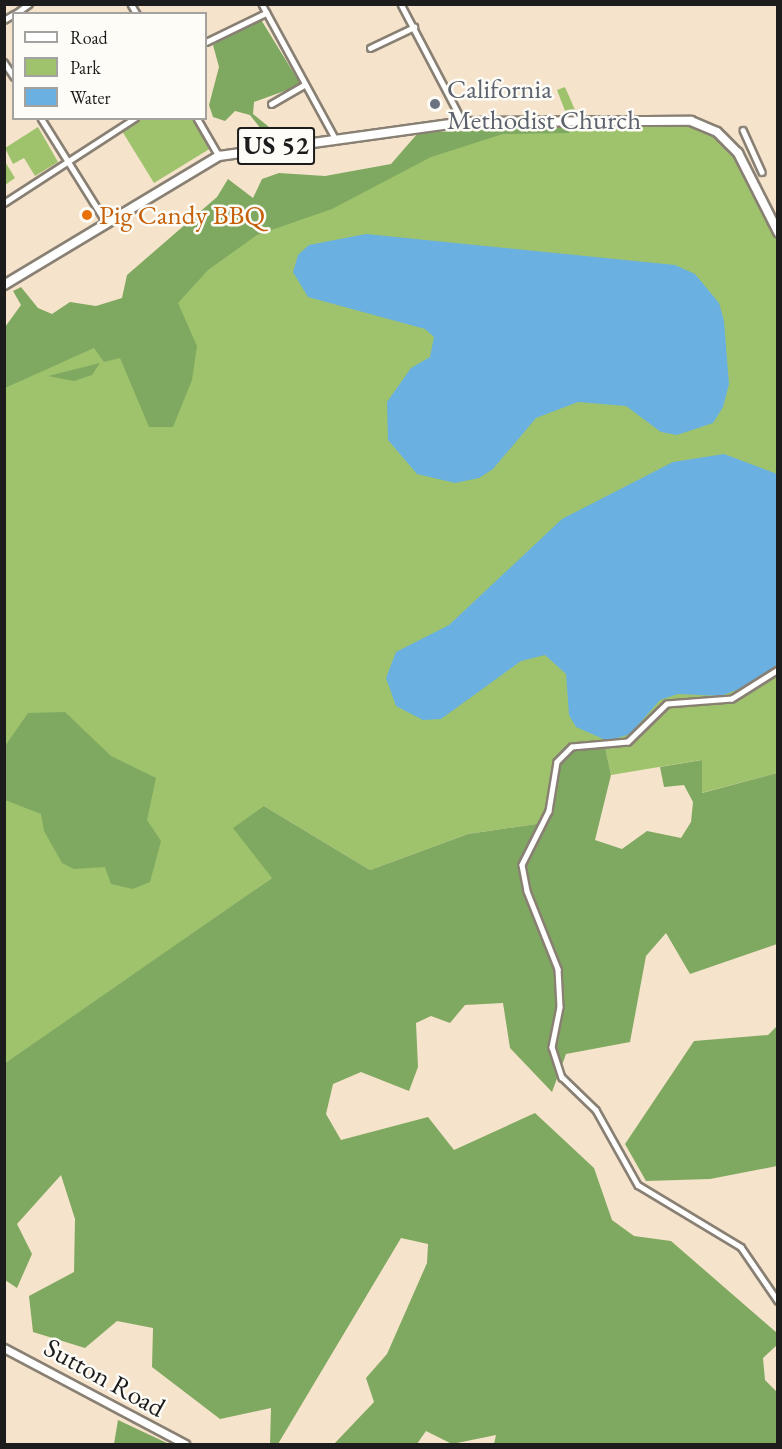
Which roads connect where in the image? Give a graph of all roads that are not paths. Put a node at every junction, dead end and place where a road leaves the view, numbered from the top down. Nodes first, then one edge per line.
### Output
1 (262, 4) edge
2 (401, 4) edge
3 (266, 13) junction
4 (414, 27) junction
5 (207, 42) edge
6 (370, 48) dead end
7 (304, 86) junction
8 (272, 104) dead end
9 (42, 120) edge
10 (132, 120) edge
11 (198, 120) edge
12 (463, 122) junction
13 (744, 130) dead end
14 (335, 138) junction
15 (219, 156) junction
16 (68, 162) junction
17 (762, 172) dead end
18 (4, 203) edge
19 (106, 222) junction
20 (777, 232) edge
21 (4, 285) edge
22 (777, 670) edge
23 (777, 1301) edge
24 (4, 1347) edge
25 (185, 1444) edge

1 - 3 street
2 - 4 street
3 - 5 street
3 - 7 street
4 - 6 street
4 - 12 street
7 - 8 street
7 - 14 street
9 - 16 street
10 - 16 street
11 - 15 street
12 - 14 main road, US 52
12 - 20 main road, US 52
13 - 17 street
14 - 15 main road, US 52
15 - 19 main road, US 52
16 - 18 street
16 - 19 street
19 - 21 main road, US 52
22 - 23 street
24 - 25 street, Sutton Road

